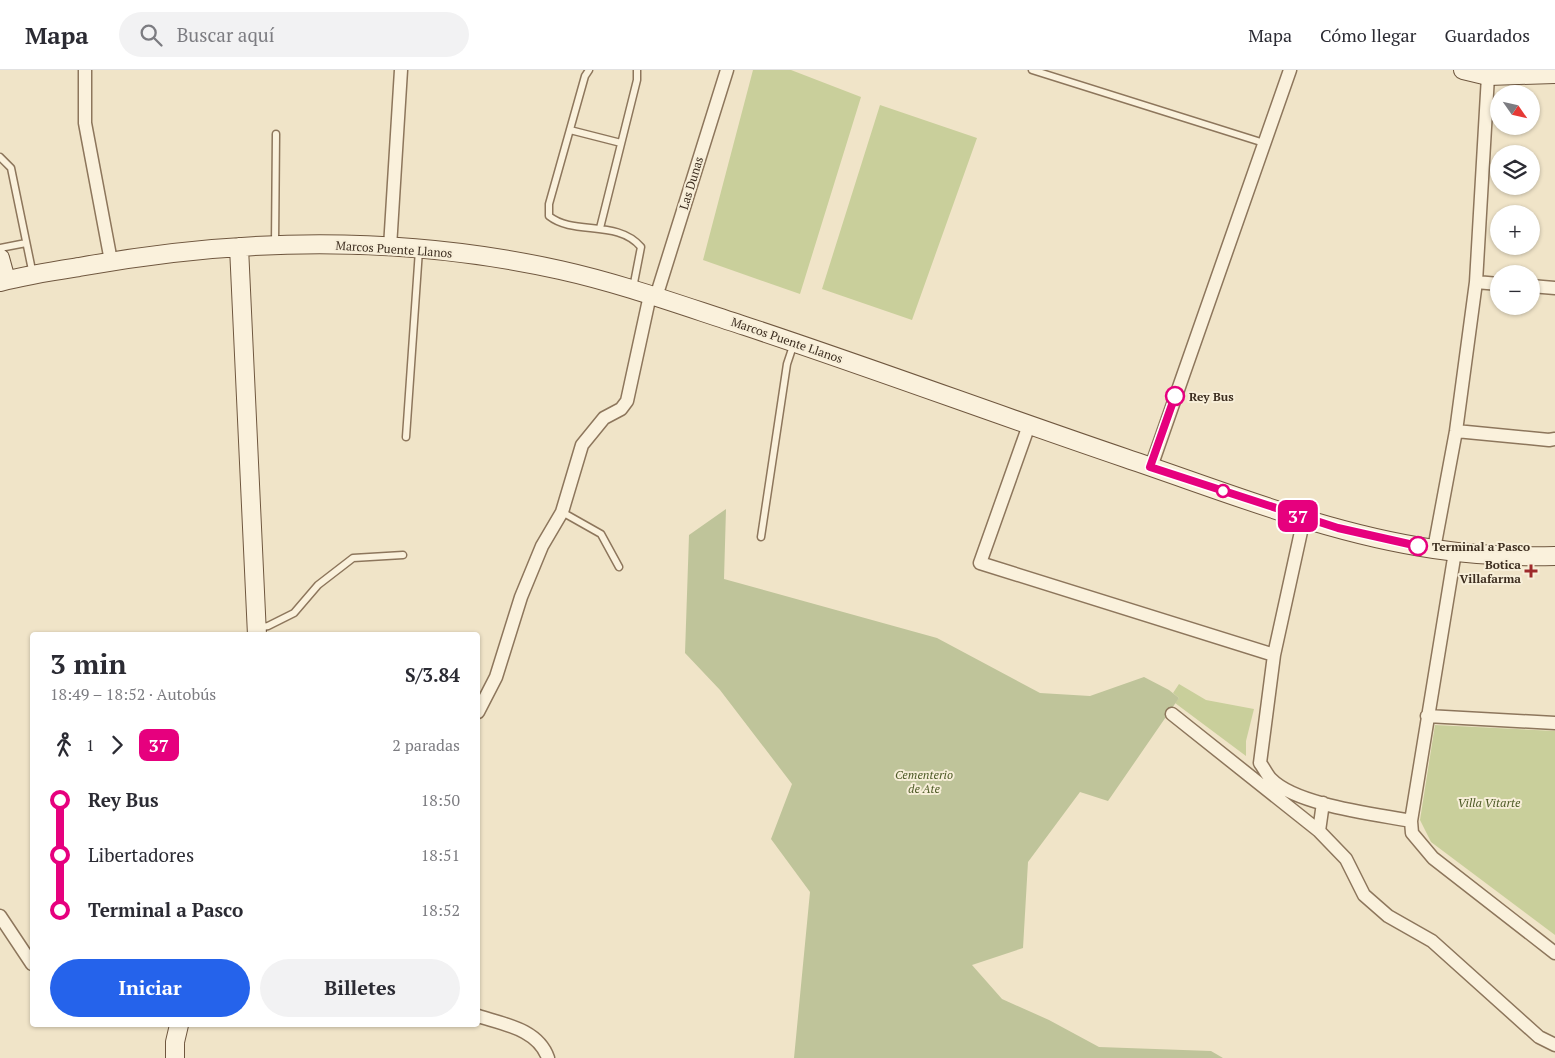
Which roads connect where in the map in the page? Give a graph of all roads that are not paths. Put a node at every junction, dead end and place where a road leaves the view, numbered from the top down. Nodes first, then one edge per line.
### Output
1 (85, 70) edge
2 (401, 70) edge
3 (589, 70) edge
4 (637, 70) edge
5 (727, 70) edge
6 (1032, 70) edge
7 (1290, 70) edge
8 (1463, 70) edge
9 (1555, 74) edge
10 (1488, 76) junction
11 (570, 130) junction
12 (276, 134) dead end
13 (621, 143) junction
14 (1264, 143) junction
15 (0, 157) edge
16 (600, 228) junction
17 (26, 243) junction
18 (275, 245) junction
19 (239, 247) junction
20 (390, 247) junction
21 (0, 248) edge
22 (419, 249) junction
23 (0, 258) edge
24 (111, 261) junction
25 (33, 275) junction
26 (3, 281) edge
27 (1476, 282) junction
28 (1490, 283) edge
29 (1540, 287) edge
30 (1555, 288) edge
31 (633, 289) junction
32 (653, 296) junction
33 (794, 342) junction
34 (1029, 425) junction
35 (1456, 432) junction
36 (406, 438) dead end
37 (1555, 439) edge
38 (1150, 467) junction
39 (562, 512) junction
40 (1304, 518) junction
41 (761, 537) dead end
42 (1434, 549) junction
43 (1455, 552) junction
44 (403, 555) dead end
45 (1555, 556) edge
46 (619, 567) dead end
47 (257, 632) edge
48 (1274, 655) junction
49 (480, 708) edge
50 (1172, 714) dead end
51 (1427, 716) junction
52 (1555, 723) edge
53 (1323, 803) junction
54 (1410, 821) junction
55 (1319, 831) junction
56 (0, 916) edge
57 (1555, 953) edge
58 (30, 961) edge
59 (480, 1017) edge
60 (179, 1027) edge
61 (1555, 1045) edge
62 (175, 1058) edge
63 (548, 1058) edge

1 - 24 street
2 - 20 street
3 - 11 lane
4 - 13 lane
5 - 32 street, Las Dunas
6 - 14 lane
7 - 14 street
8 - 10 street
9 - 10 street
10 - 27 street
11 - 13 lane
11 - 16 lane
12 - 18 lane
13 - 16 lane
14 - 38 street
15 - 17 lane
16 - 31 lane
17 - 21 lane
17 - 25 lane
18 - 19 street, Marcos Puente Llanos
18 - 20 street, Marcos Puente Llanos
19 - 24 street, Marcos Puente Llanos
19 - 47 street
20 - 22 street, Marcos Puente Llanos
22 - 31 street, Marcos Puente Llanos
22 - 36 lane
23 - 26 street
24 - 25 street, Marcos Puente Llanos
25 - 26 street, Marcos Puente Llanos
27 - 28 street
27 - 35 street
29 - 30 street
31 - 32 street, Marcos Puente Llanos
32 - 33 street, Marcos Puente Llanos
32 - 39 street, Las Dunas
33 - 34 street, Marcos Puente Llanos
33 - 41 lane
34 - 38 street, Marcos Puente Llanos
34 - 48 street
35 - 37 street
35 - 42 street
38 - 40 street, Marcos Puente Llanos
39 - 46 lane
39 - 49 street, Las Dunas
40 - 42 street, Marcos Puente Llanos
40 - 48 street
42 - 43 street, Marcos Puente Llanos
43 - 45 street, Marcos Puente Llanos
43 - 51 street
44 - 47 lane
48 - 53 street
50 - 55 street
51 - 52 street
51 - 54 street
53 - 54 street
53 - 55 street
54 - 57 street
55 - 61 street
56 - 58 street
59 - 63 street
60 - 62 street

